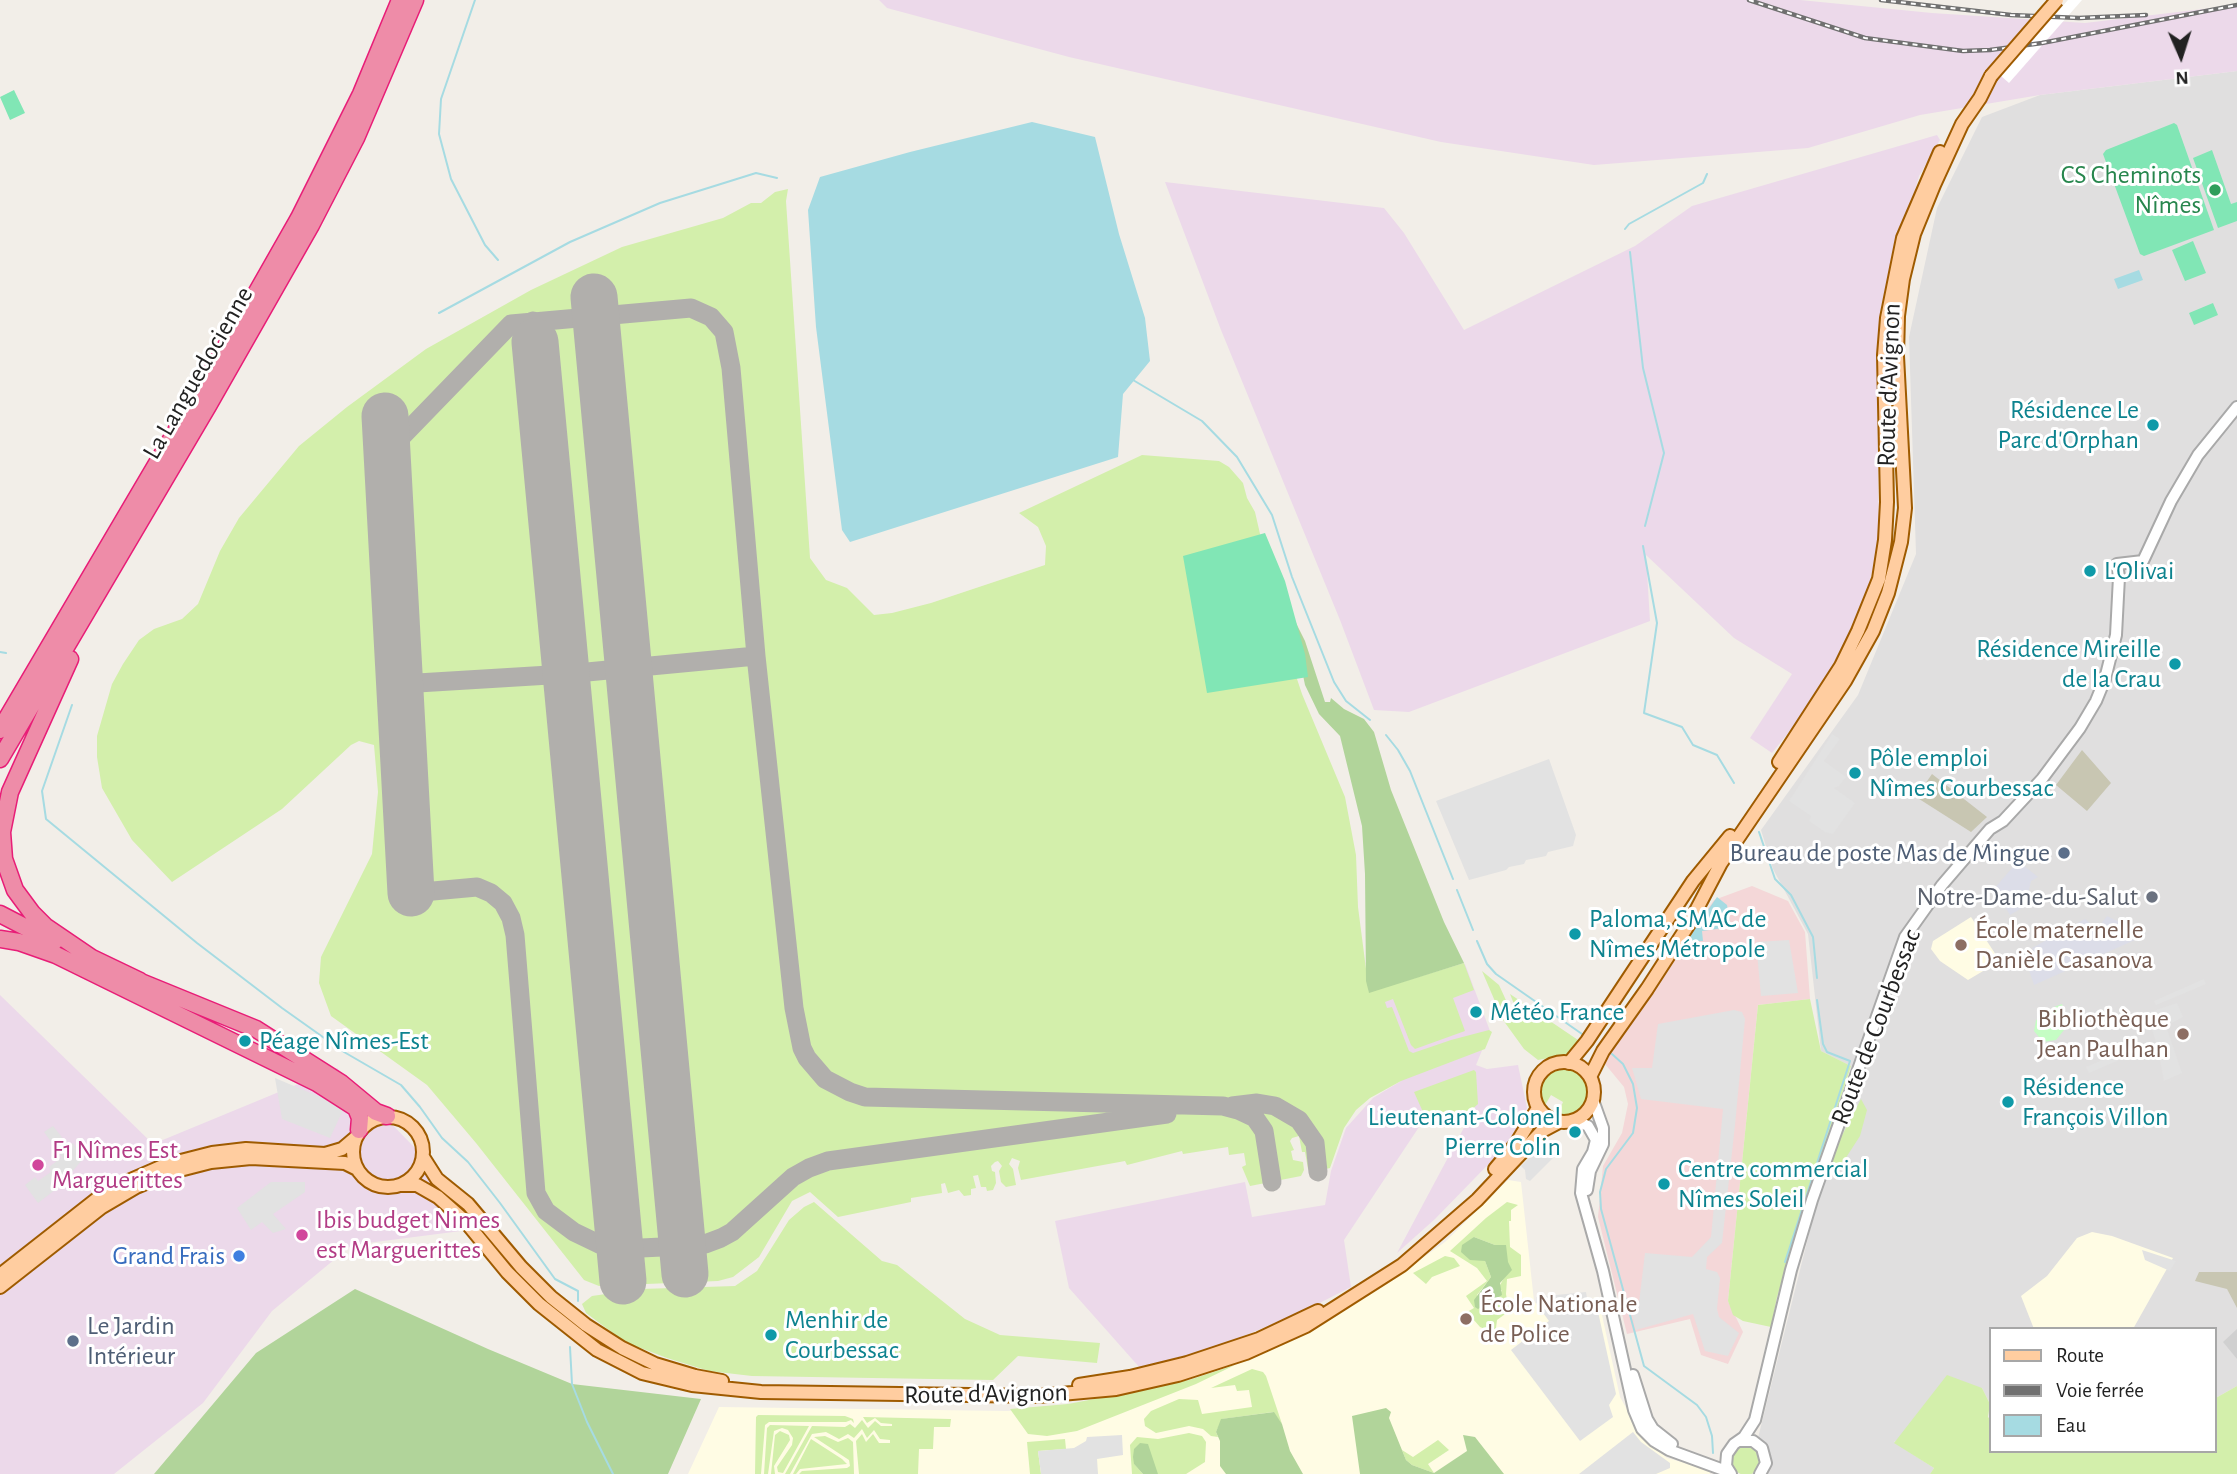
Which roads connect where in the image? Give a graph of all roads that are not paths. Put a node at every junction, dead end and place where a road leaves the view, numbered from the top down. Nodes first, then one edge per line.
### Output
1 (400, 0) edge
2 (415, 0) edge
3 (2057, 0) edge
4 (1991, 76) junction
5 (2237, 407) edge
6 (92, 602) junction
7 (0, 730) edge
8 (0, 758) edge
9 (0, 914) edge
10 (0, 919) edge
11 (0, 939) edge
12 (137, 987) junction
13 (1569, 1063) junction
14 (1590, 1077) junction
15 (1593, 1100) junction
16 (1538, 1108) junction
17 (387, 1116) junction
18 (1575, 1120) junction
19 (1559, 1122) junction
20 (357, 1134) junction
21 (423, 1157) junction
22 (357, 1169) junction
23 (401, 1185) junction
24 (0, 1275) edge
25 (0, 1287) edge
26 (1755, 1420) junction
27 (1740, 1441) junction
28 (1758, 1444) junction
29 (1727, 1454) junction
30 (1731, 1473) edge
31 (1760, 1474) edge

1 - 7 highway, La Languedocienne
2 - 6 highway, La Languedocienne
3 - 4 main road, bridge
4 - 13 main road, Route d'Avignon
4 - 14 main road, Route d'Avignon
5 - 26 street, Route de Courbessac
6 - 8 highway, La Languedocienne
6 - 12 highway
9 - 12 highway
10 - 12 highway
11 - 12 highway
12 - 17 highway
12 - 20 highway
13 - 14 main road
13 - 16 main road
14 - 15 main road
15 - 18 main road
15 - 29 street
16 - 19 main road
16 - 21 main road, Route d'Avignon
17 - 20 main road
17 - 21 main road
18 - 19 main road
18 - 30 street
19 - 23 main road, Route d'Avignon
20 - 22 main road
20 - 24 main road
21 - 23 main road
22 - 23 main road
22 - 25 main road
26 - 27 street, Route de Courbessac
26 - 28 street, Route de Courbessac
27 - 28 street
27 - 29 street, Route de Courbessac
28 - 31 street, Route de Courbessac
29 - 30 street

